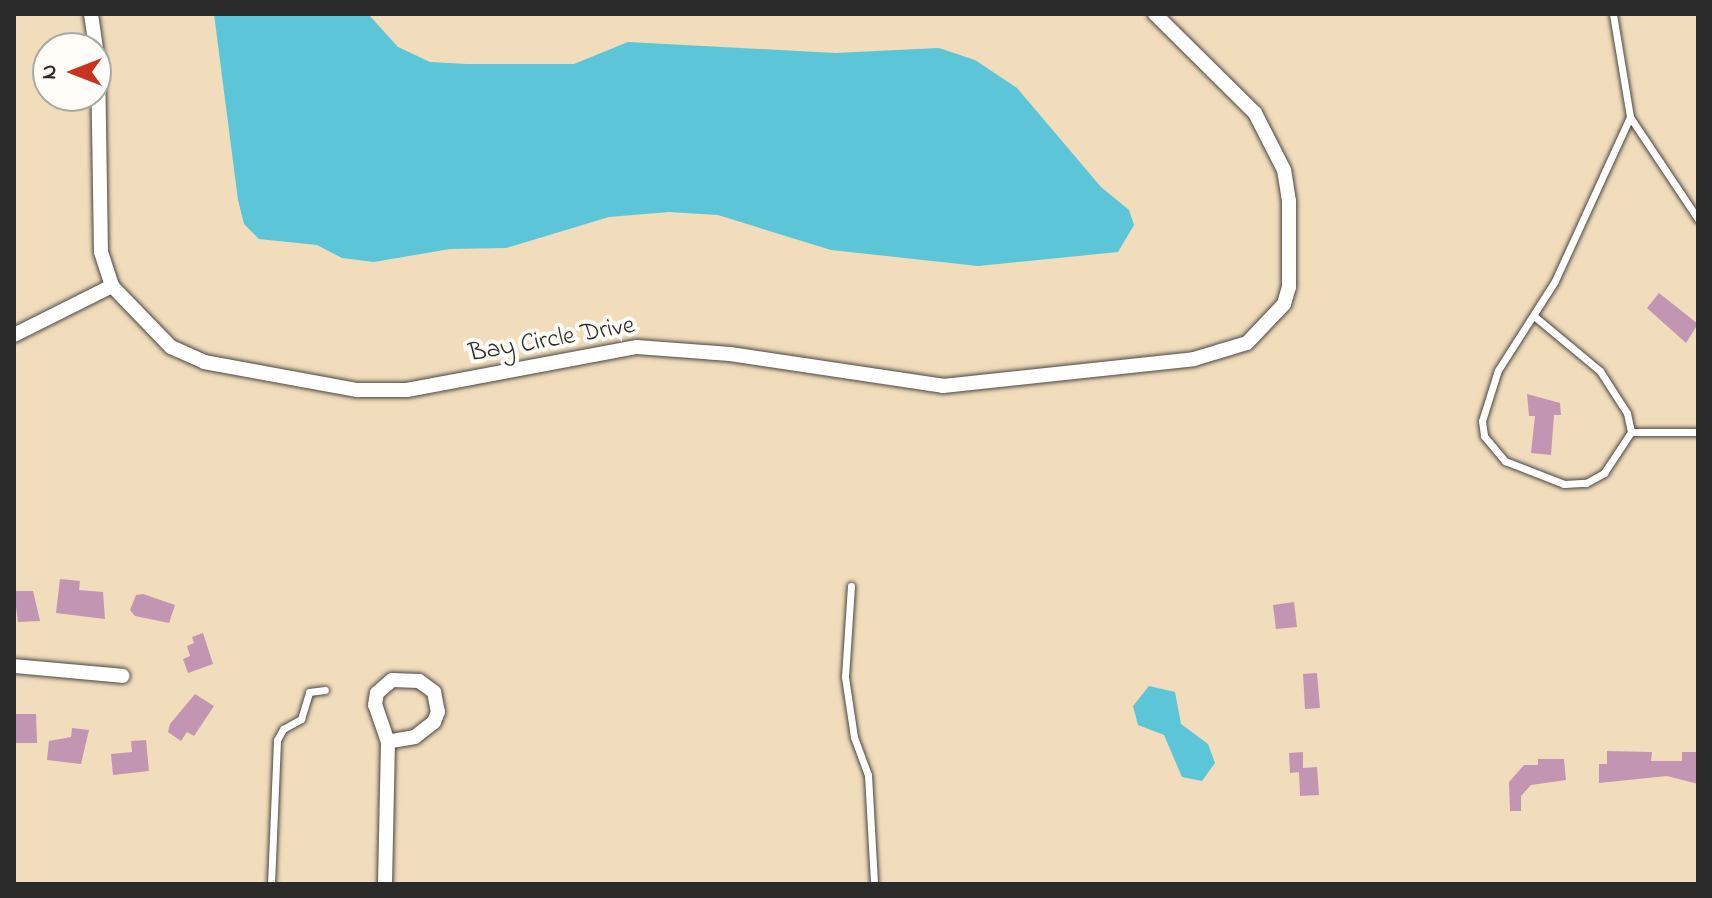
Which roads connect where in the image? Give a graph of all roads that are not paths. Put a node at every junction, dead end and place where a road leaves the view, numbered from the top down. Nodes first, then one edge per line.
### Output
1 (91, 14) edge
2 (1155, 14) edge
3 (1613, 14) edge
4 (1630, 117) junction
5 (1698, 219) edge
6 (112, 286) junction
7 (1534, 316) junction
8 (14, 335) edge
9 (1631, 432) junction
10 (1698, 432) edge
11 (851, 586) dead end
12 (14, 666) edge
13 (123, 676) dead end
14 (325, 690) dead end
15 (388, 742) junction
16 (271, 884) edge
17 (385, 884) edge
18 (874, 884) edge

1 - 6 street, Bay Circle Drive
2 - 6 street, Bay Circle Drive
3 - 4 lane
4 - 5 lane
4 - 7 lane
6 - 8 street
7 - 9 lane
7 - 9 lane
9 - 10 lane
11 - 18 lane
12 - 13 street
14 - 16 lane
15 - 15 street
15 - 17 street

